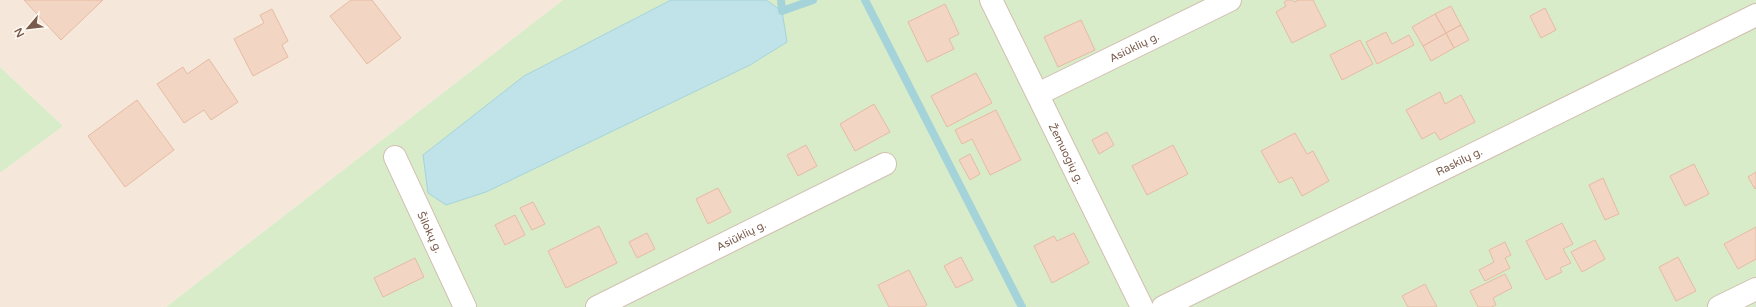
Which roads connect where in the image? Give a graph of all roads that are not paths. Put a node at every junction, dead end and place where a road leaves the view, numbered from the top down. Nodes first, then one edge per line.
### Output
1 (991, 0) edge
2 (1230, 0) edge
3 (1756, 15) edge
4 (1038, 94) junction
5 (395, 157) dead end
6 (885, 164) dead end
7 (1756, 289) edge
8 (465, 307) edge
9 (596, 307) edge
10 (1142, 307) edge
11 (1163, 307) edge
12 (1719, 307) edge

1 - 4 street, Žemuogių g.
2 - 4 street, Asiūklių g.
3 - 11 street, Raskilų g.
4 - 10 street, Žemuogių g.
5 - 8 street, Šilokų g.
6 - 9 street, Asiūklių g.
7 - 12 street

